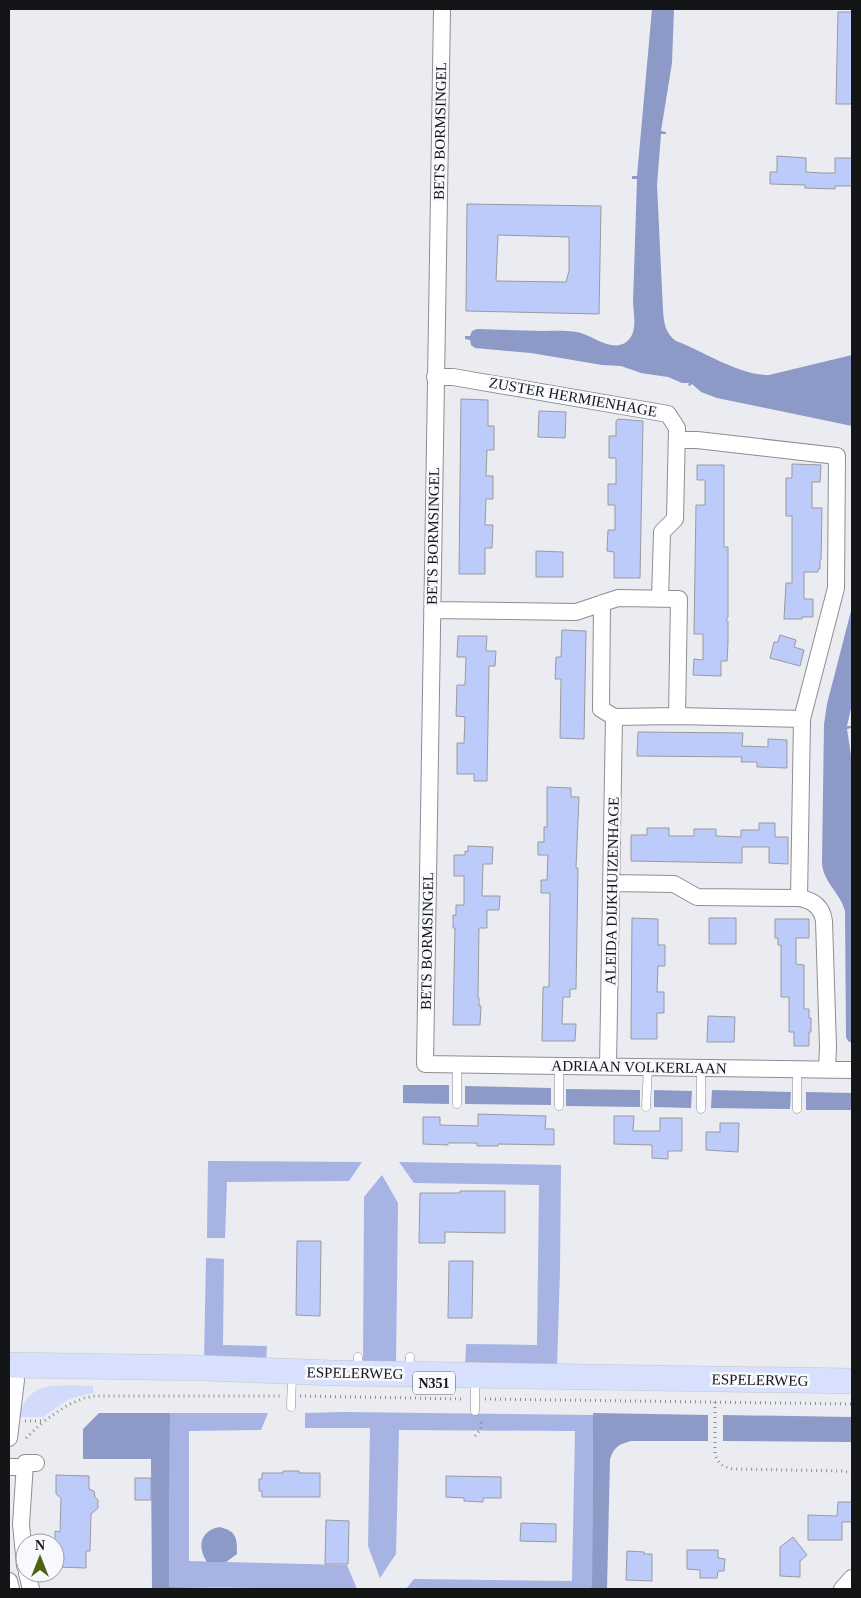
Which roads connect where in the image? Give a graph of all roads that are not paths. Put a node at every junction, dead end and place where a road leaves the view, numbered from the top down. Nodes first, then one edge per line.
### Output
1 (442, 9) edge
2 (435, 376) junction
3 (677, 440) junction
4 (660, 599) junction
5 (602, 603) junction
6 (432, 610) junction
7 (677, 716) junction
8 (614, 717) junction
9 (802, 719) junction
10 (612, 883) junction
11 (799, 898) junction
12 (425, 1064) joint
13 (457, 1064) junction
14 (559, 1065) junction
15 (608, 1066) junction
16 (648, 1067) junction
17 (701, 1067) junction
18 (797, 1069) junction
19 (827, 1070) junction
20 (852, 1070) edge
21 (457, 1104) dead end
22 (558, 1106) dead end
23 (646, 1107) dead end
24 (701, 1109) dead end
25 (797, 1109) dead end
26 (11, 1374) edge
27 (852, 1381) edge
28 (292, 1383) junction
29 (475, 1386) junction
30 (852, 1389) edge
31 (292, 1407) dead end
32 (475, 1414) road end
33 (16, 1439) edge
34 (23, 1466) edge
35 (21, 1533) edge
36 (852, 1578) edge
37 (9, 1581) edge
38 (11, 1589) edge
39 (842, 1589) edge

1 - 2 street, BETS BORMSINGEL
2 - 3 street, ZUSTER HERMIENHAGE
2 - 6 street, BETS BORMSINGEL
3 - 4 street, ZUSTER HERMIENHAGE
3 - 9 street
4 - 5 street
4 - 7 street
5 - 6 street
5 - 8 street
6 - 12 street, BETS BORMSINGEL
7 - 8 street
7 - 9 street
8 - 10 street, ALEIDA DIJKHUIZENHAGE
9 - 11 street
10 - 11 street
10 - 15 street, ALEIDA DIJKHUIZENHAGE
11 - 19 street
12 - 13 street, ADRIAAN VOLKERLAAN
13 - 14 street, ADRIAAN VOLKERLAAN
13 - 21 lane
14 - 15 street, ADRIAAN VOLKERLAAN
14 - 22 lane
15 - 16 street, ADRIAAN VOLKERLAAN
16 - 17 street, ADRIAAN VOLKERLAAN
16 - 23 lane
17 - 18 street, ADRIAAN VOLKERLAAN
17 - 24 lane
18 - 19 street, ADRIAAN VOLKERLAAN
18 - 25 lane
19 - 20 street, ADRIAAN VOLKERLAAN
26 - 28 main road, ESPELERWEG / N351
26 - 33 street
27 - 29 main road, ESPELERWEG / N351
28 - 29 main road, ESPELERWEG / N351
28 - 31 lane
29 - 30 main road, ESPELERWEG / N351
29 - 32 lane
34 - 35 street
36 - 39 street
37 - 38 street

